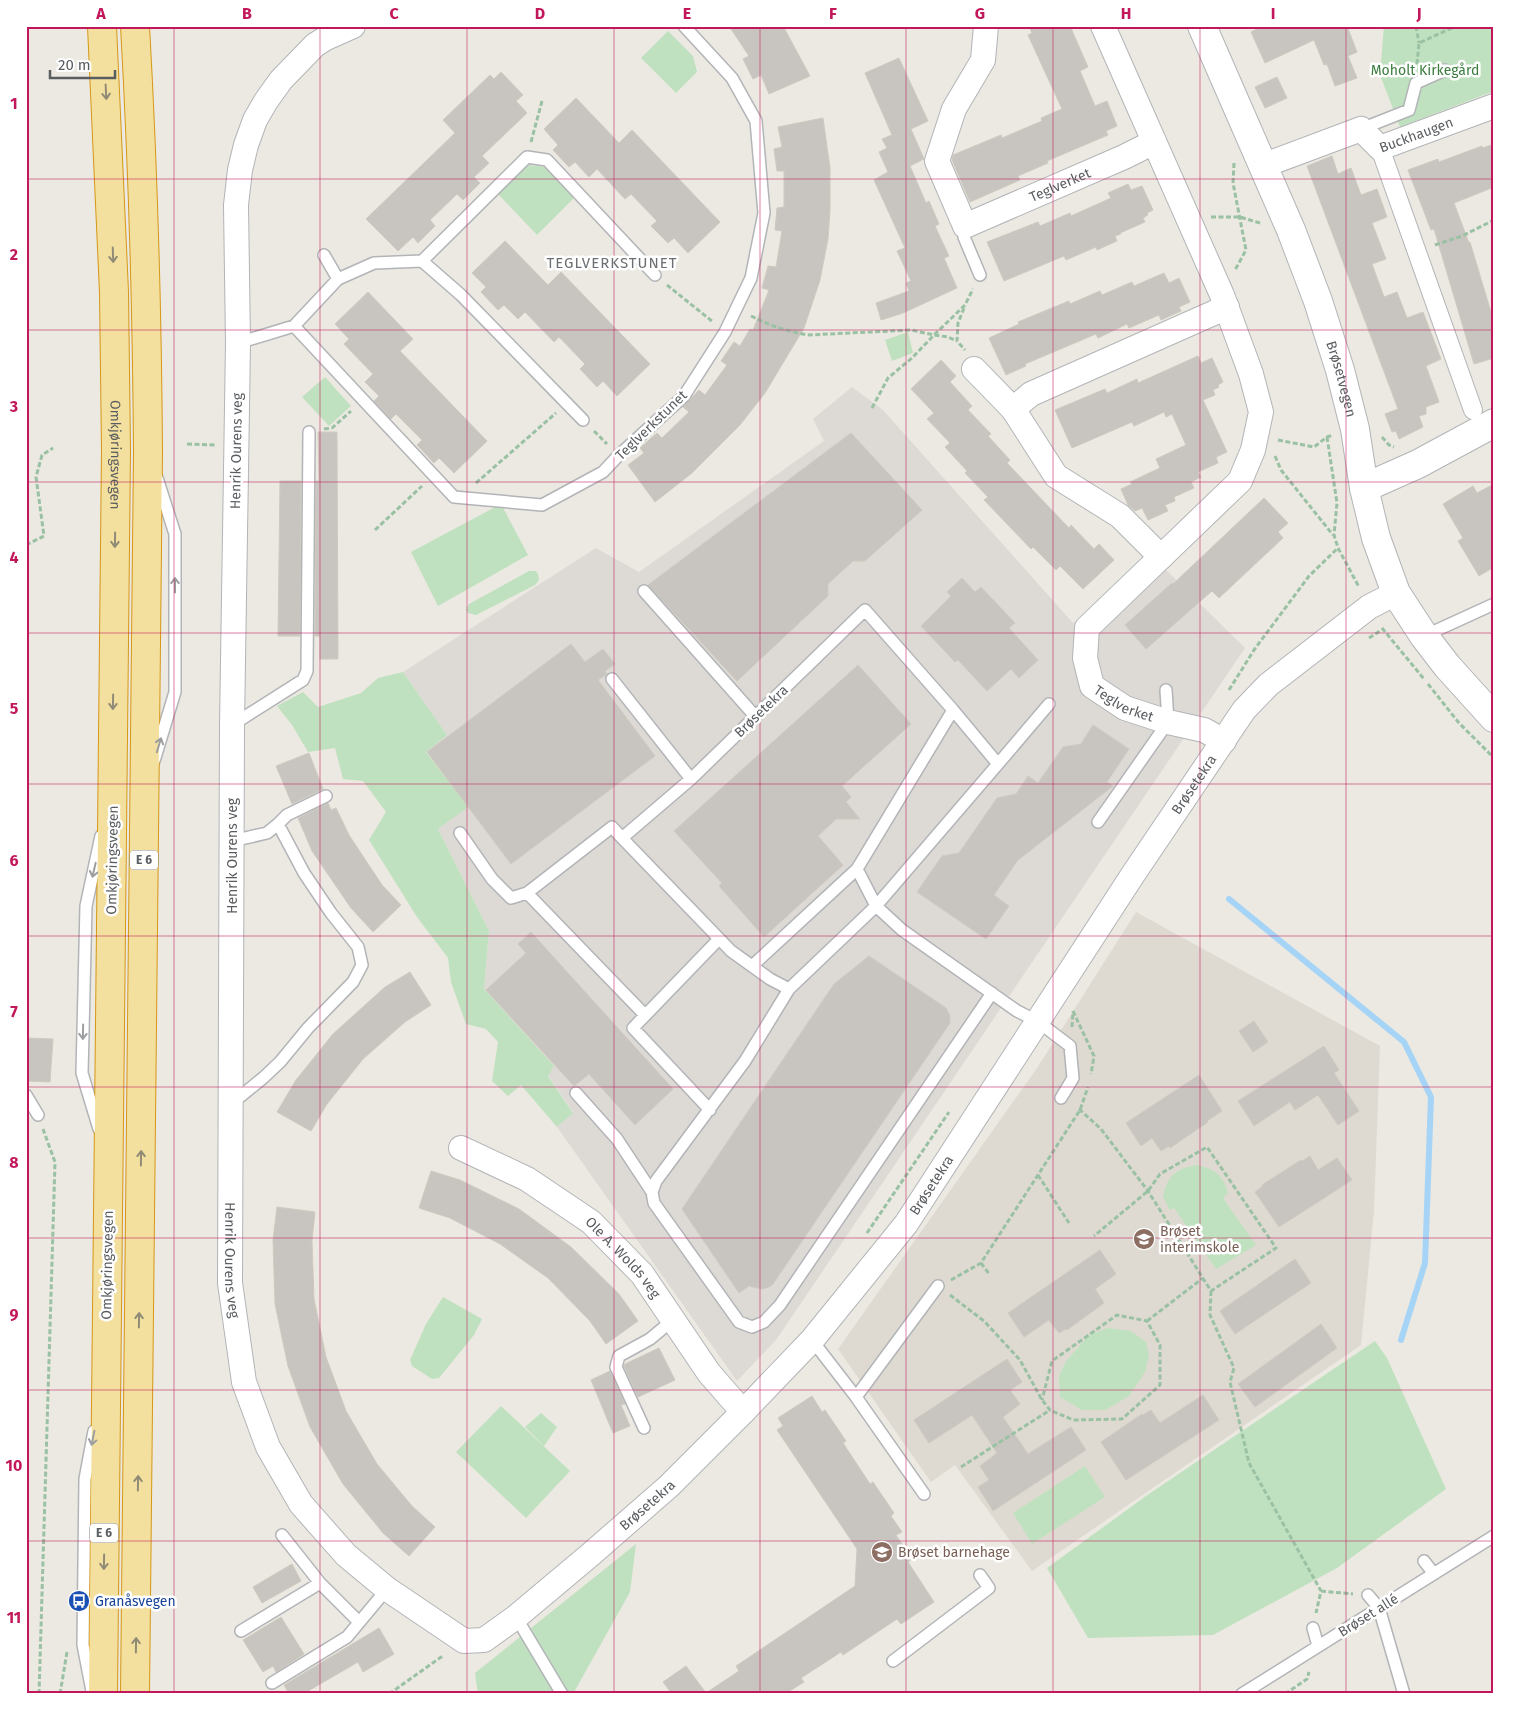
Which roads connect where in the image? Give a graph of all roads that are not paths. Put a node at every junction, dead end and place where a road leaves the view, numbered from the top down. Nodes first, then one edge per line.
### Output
1 (102, 26) edge
2 (135, 26) edge
3 (353, 26) edge
4 (684, 26) edge
5 (986, 26) edge
6 (1103, 26) edge
7 (1202, 26) edge
8 (312, 35) edge
9 (1445, 70) dead end
10 (1494, 106) edge
11 (1362, 128) junction
12 (1154, 142) junction
13 (1380, 148) junction
14 (1262, 166) junction
15 (965, 226) junction
16 (324, 255) dead end
17 (422, 261) junction
18 (980, 274) road end
19 (655, 275) road end
20 (338, 279) junction
21 (1225, 301) junction
22 (294, 326) junction
23 (238, 343) junction
24 (974, 369) road end
25 (1013, 409) junction
26 (1483, 417) edge
27 (583, 420) road end
28 (309, 432) road end
29 (1364, 488) junction
30 (1161, 557) junction
31 (644, 591) dead end
32 (1396, 593) junction
33 (1494, 604) edge
34 (1424, 636) junction
35 (612, 679) dead end
36 (1166, 690) dead end
37 (1049, 704) dead end
38 (954, 710) junction
39 (1491, 710) edge
40 (755, 716) junction
41 (1168, 722) junction
42 (232, 725) junction
43 (1224, 740) junction
44 (998, 764) junction
45 (691, 779) junction
46 (326, 796) dead end
47 (1098, 822) dead end
48 (278, 824) junction
49 (460, 833) dead end
50 (622, 838) junction
51 (232, 841) junction
52 (857, 868) junction
53 (527, 893) junction
54 (876, 906) junction
55 (719, 939) junction
56 (752, 966) junction
57 (789, 989) junction
58 (992, 993) junction
59 (645, 1015) junction
60 (1037, 1021) junction
61 (576, 1093) dead end
62 (26, 1095) edge
63 (1061, 1098) road end
64 (231, 1104) junction
65 (710, 1110) junction
66 (38, 1115) road end
67 (461, 1148) dead end
68 (652, 1192) junction
69 (938, 1286) road end
70 (674, 1319) junction
71 (812, 1340) junction
72 (106, 1373) junction
73 (856, 1397) junction
74 (743, 1412) junction
75 (644, 1428) dead end
76 (924, 1494) dead end
77 (282, 1535) dead end
78 (1494, 1536) edge
79 (1424, 1561) dead end
80 (1434, 1574) junction
81 (980, 1575) dead end
82 (320, 1583) junction
83 (387, 1589) junction
84 (1368, 1595) road end
85 (1379, 1608) junction
86 (516, 1618) junction
87 (359, 1622) junction
88 (1312, 1628) road end
89 (241, 1631) dead end
90 (464, 1641) joint
91 (1318, 1646) junction
92 (893, 1662) dead end
93 (272, 1683) dead end
94 (93, 1694) edge
95 (103, 1694) edge
96 (135, 1694) edge
97 (562, 1694) edge
98 (1242, 1694) edge
99 (1404, 1694) edge

1 -> 72 highway, Omkjøringsvegen / E 6
96 -> 2 highway, E 6
3 - 8 street, Henrik Ourens veg
4 - 22 lane, Teglverkstunet
5 - 15 street
6 - 12 street, Teglverket
7 - 14 street, Brøsetvegen
8 - 23 street, Henrik Ourens veg
9 - 11 lane
10 - 13 street, Buckhaugen
11 - 13 street, Buckhaugen
11 - 14 street, Buckhaugen
12 - 15 street, Teglverket
12 - 21 street, Teglverket
13 - 26 street
14 - 29 street, Brøsetvegen
15 - 18 lane
16 - 20 lane
17 - 19 lane
17 - 20 lane
17 - 27 lane
20 - 22 lane
21 - 25 street
21 - 30 street, Teglverket
22 - 23 lane
23 - 42 street, Henrik Ourens veg
24 - 25 street
25 - 30 street
26 - 29 street
28 - 42 lane
29 - 32 street, Brøsetvegen
30 - 41 street, Teglverket
31 - 40 lane
32 - 34 street, Brøsetvegen
32 - 43 street, Brøsetekra
33 - 34 lane
34 - 39 street, Brøsetvegen
35 - 45 lane
36 - 41 lane
37 - 44 lane
38 - 40 lane, Brøsetekra
38 - 44 lane, Brøsetekra
38 - 52 lane
40 - 45 lane, Brøsetekra
41 - 43 street, Teglverket
41 - 47 lane
42 - 51 street, Henrik Ourens veg
43 - 60 street, Brøsetekra
44 - 54 lane
45 - 50 lane, Brøsetekra
46 - 48 lane
48 - 51 lane
48 - 64 lane
49 - 53 lane
50 - 53 lane
50 - 55 lane
51 - 64 street, Henrik Ourens veg
52 - 54 lane
52 - 56 lane
53 - 59 lane
54 - 57 lane
54 - 58 lane
55 - 56 lane
55 - 59 lane
56 - 57 lane
57 - 65 lane
58 - 60 lane
58 - 68 lane
59 - 65 lane
60 - 63 lane
60 - 71 street, Brøsetekra
61 - 68 lane
62 - 66 lane
64 - 83 street, Henrik Ourens veg
65 - 68 lane
67 - 70 street, Ole A. Wolds veg
69 - 73 lane
70 - 74 street, Ole A. Wolds veg
70 - 75 lane
71 - 73 lane
71 - 74 street, Brøsetekra
72 -> 94 lane
72 -> 95 highway, Omkjøringsvegen / E 6
73 - 76 lane
74 - 86 street, Brøsetekra
77 - 82 lane
78 - 80 lane, Brøset allé
79 - 80 lane
80 - 85 lane, Brøset allé
81 - 92 lane
82 - 87 lane
82 - 89 lane
83 - 87 lane
83 - 90 street, Henrik Ourens veg
84 - 85 lane
85 - 91 lane, Brøset allé
85 - 99 lane
86 - 90 street, Brøsetekra
86 - 97 lane
87 - 93 lane
88 - 91 lane
91 - 98 lane, Brøset allé

